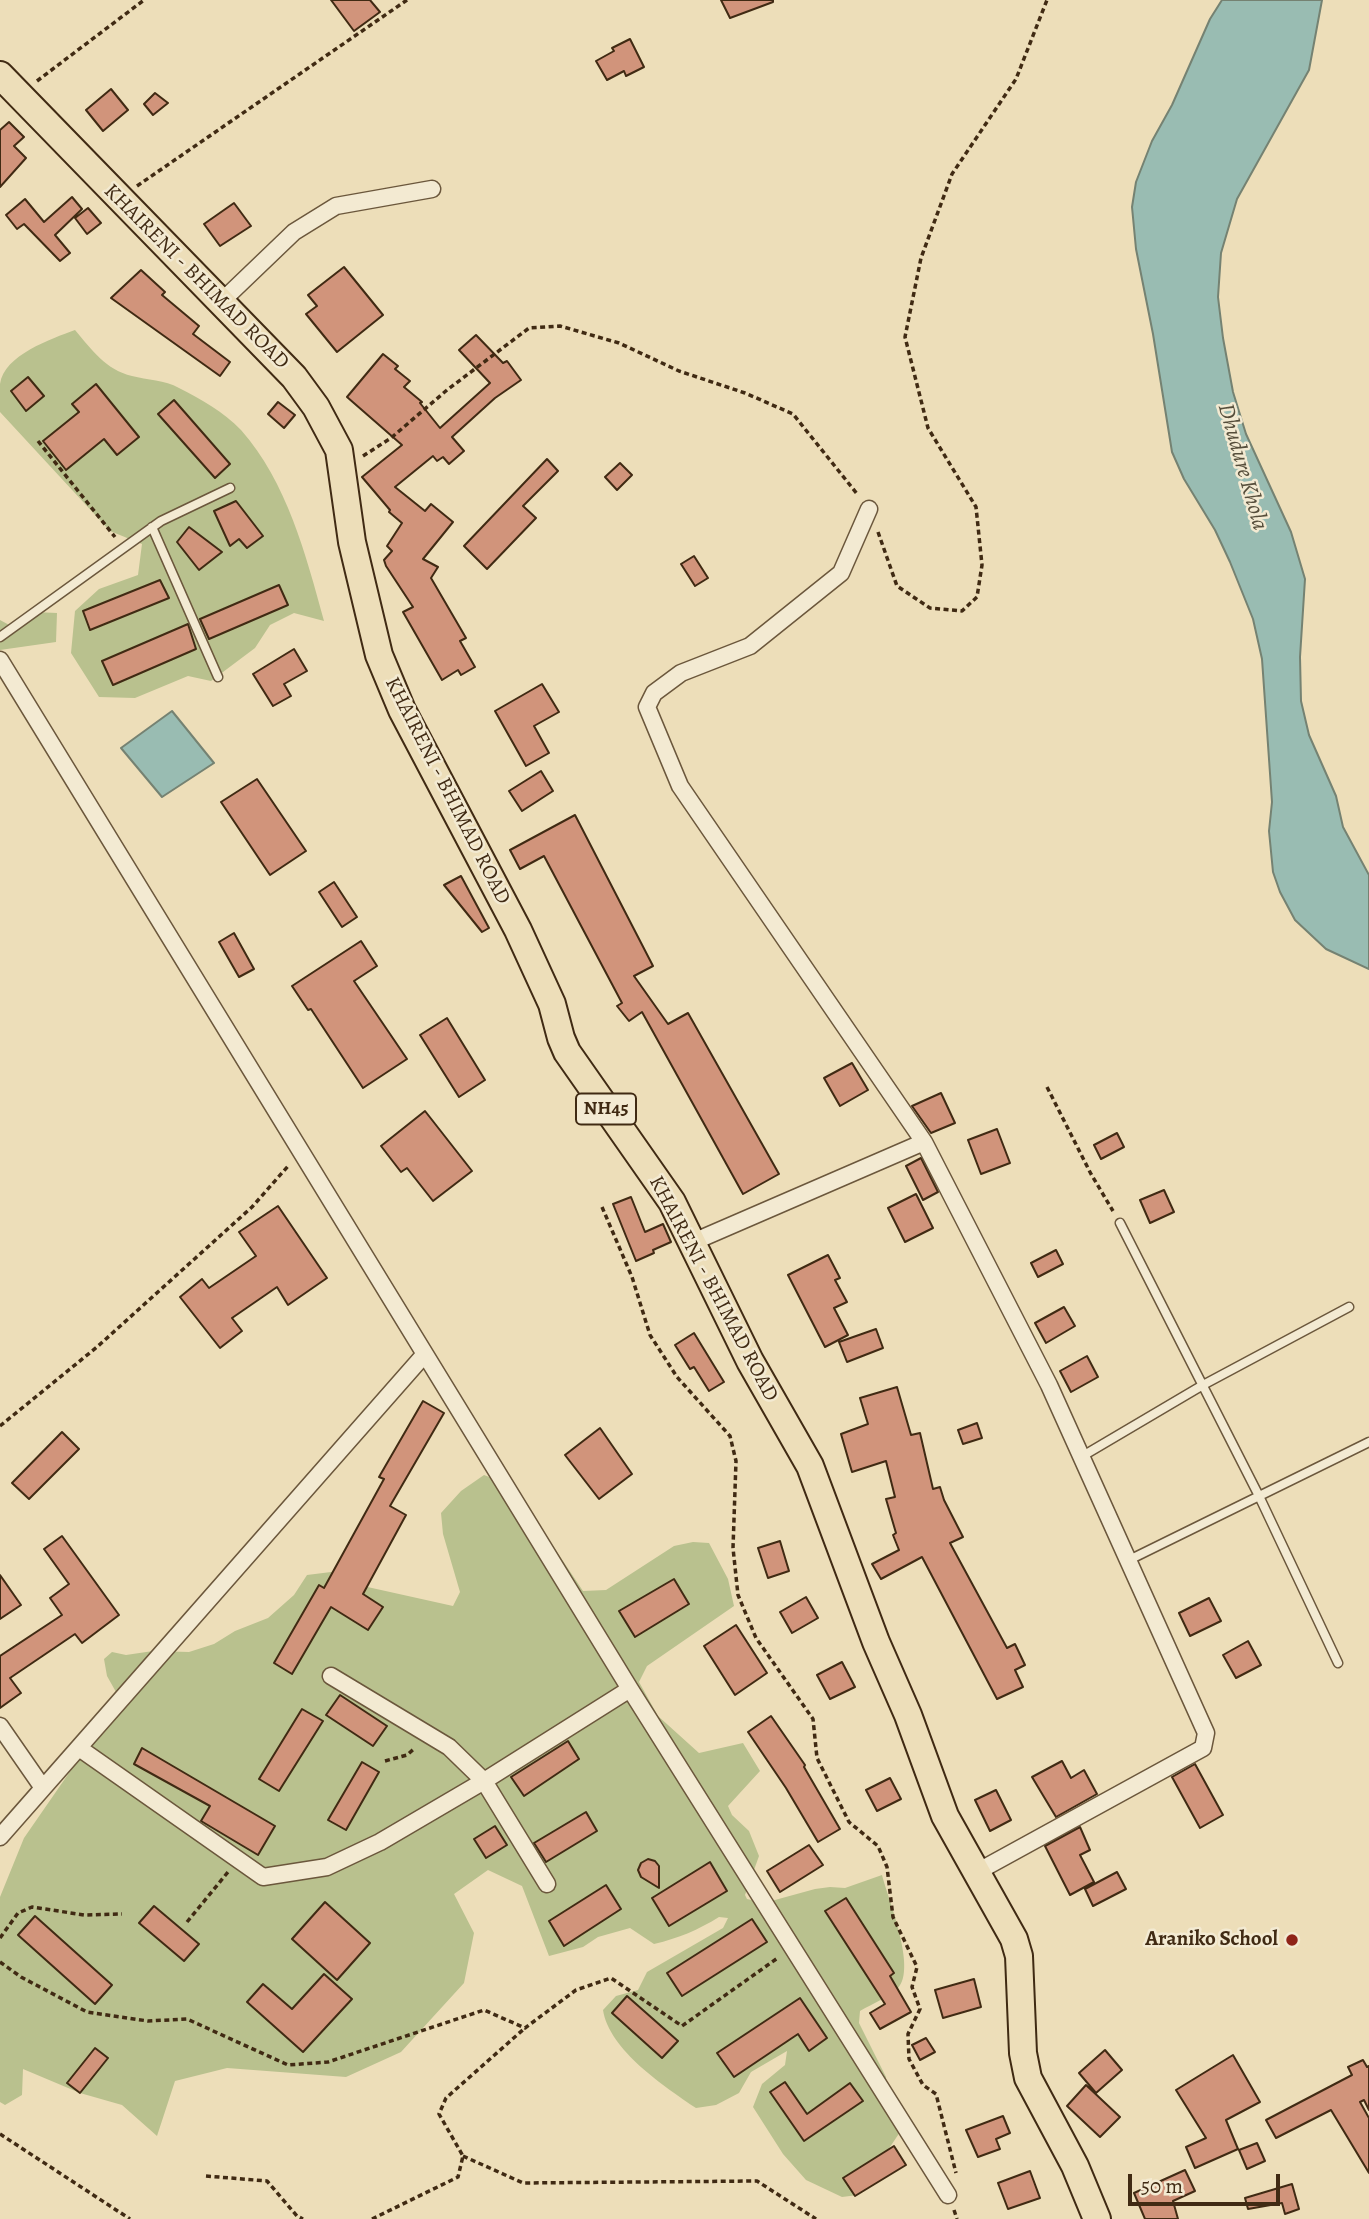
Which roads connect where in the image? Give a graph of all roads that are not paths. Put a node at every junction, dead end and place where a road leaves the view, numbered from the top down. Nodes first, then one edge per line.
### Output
1 (0, 75) edge
2 (432, 189) dead end
3 (221, 302) junction
4 (230, 488) dead end
5 (869, 509) road end
6 (152, 527) junction
7 (0, 636) edge
8 (0, 660) edge
9 (218, 677) dead end
10 (924, 1142) junction
11 (1120, 1223) road end
12 (693, 1242) junction
13 (1349, 1307) dead end
14 (424, 1356) junction
15 (1203, 1385) junction
16 (1369, 1442) edge
17 (1081, 1457) junction
18 (1259, 1496) junction
19 (1127, 1561) junction
20 (1338, 1663) dead end
21 (331, 1676) dead end
22 (630, 1689) junction
23 (0, 1726) edge
24 (79, 1748) junction
25 (484, 1781) junction
26 (43, 1788) junction
27 (0, 1837) edge
28 (975, 1873) junction
29 (547, 1884) dead end
30 (948, 2195) road end
31 (1097, 2219) edge

1 - 3 main road, KHAIRENI - BHIMAD ROAD / NH45
2 - 3 street
3 - 12 main road, KHAIRENI - BHIMAD ROAD / NH45
4 - 6 lane
5 - 10 street
6 - 7 lane
6 - 9 lane
8 - 14 street
10 - 12 street
10 - 17 street
11 - 15 lane
12 - 28 main road, KHAIRENI - BHIMAD ROAD / NH45
13 - 15 lane
14 - 22 street
14 - 24 street
15 - 17 lane
15 - 18 lane
16 - 18 lane
17 - 19 street
18 - 19 lane
18 - 20 lane
19 - 28 street
21 - 25 street
22 - 25 street
22 - 30 street
23 - 26 street
24 - 25 street
24 - 26 street
25 - 29 street
26 - 27 street
28 - 31 main road, KHAIRENI - BHIMAD ROAD / NH45

